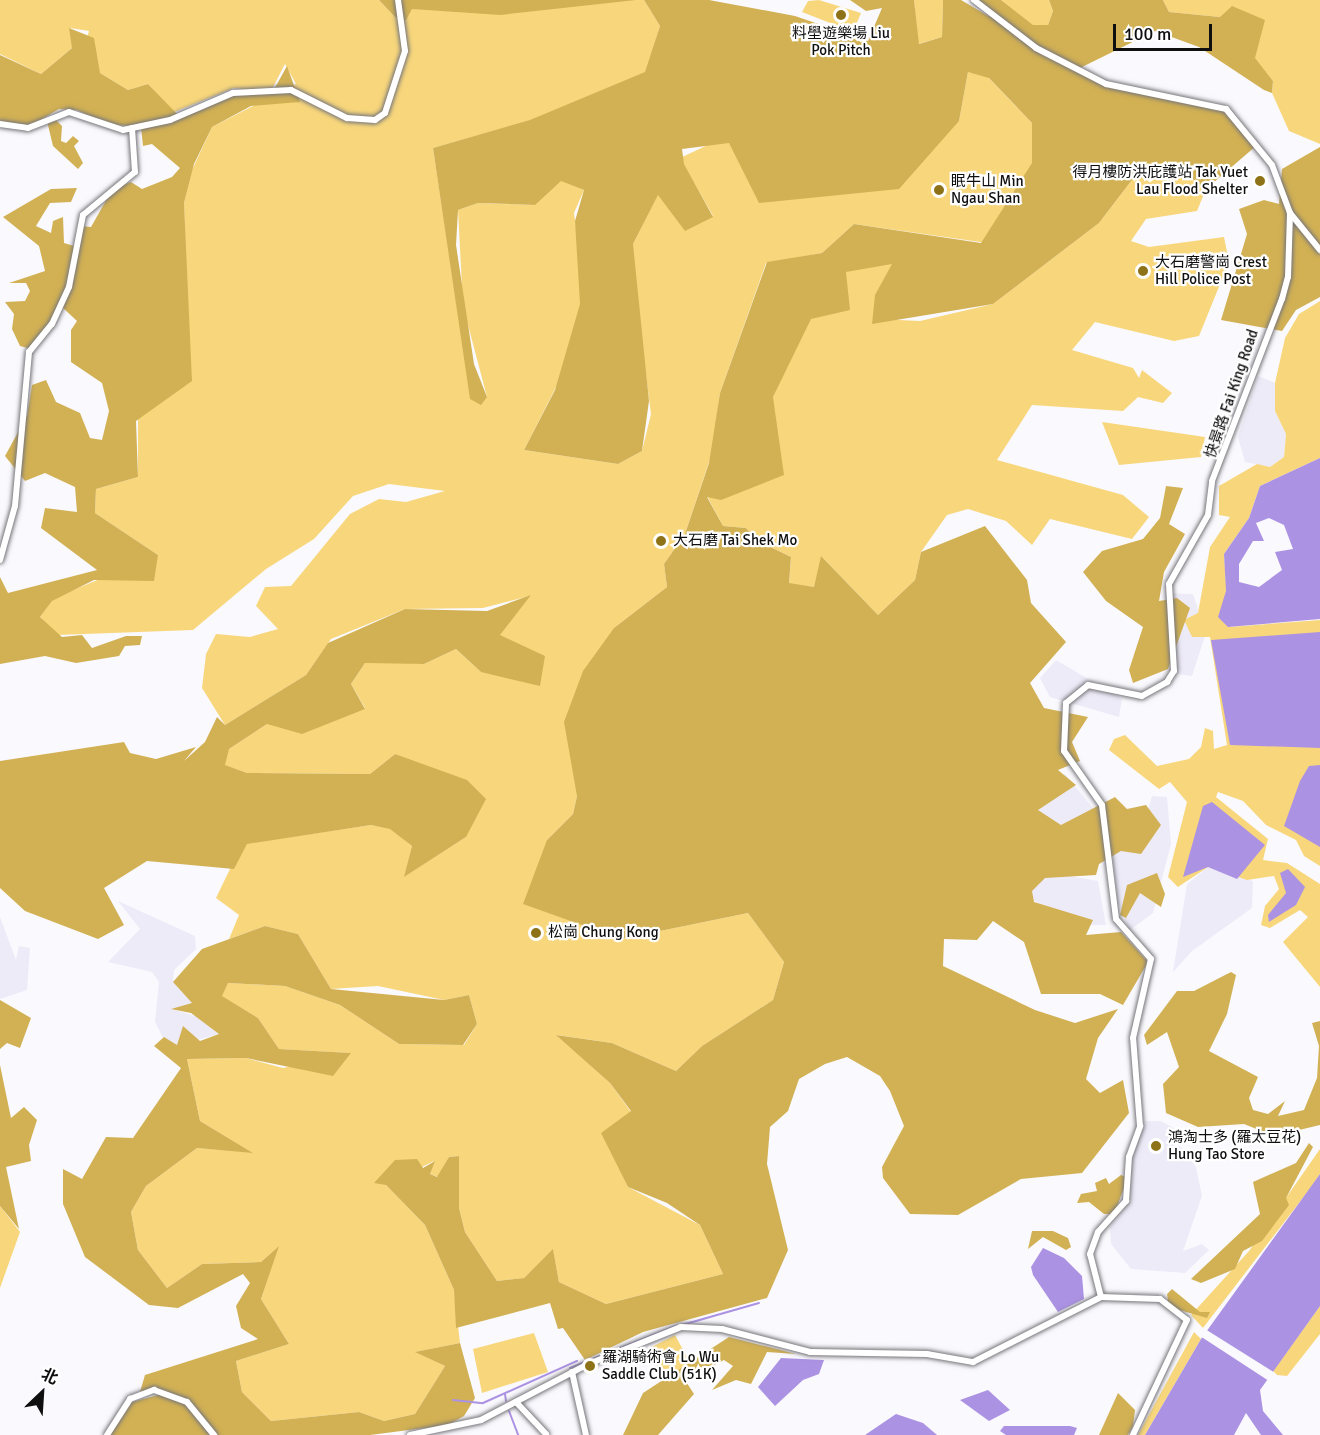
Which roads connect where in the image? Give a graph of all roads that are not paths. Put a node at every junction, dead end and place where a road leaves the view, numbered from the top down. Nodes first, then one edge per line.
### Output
1 (398, 0) edge
2 (974, 0) edge
3 (0, 124) edge
4 (132, 128) junction
5 (1290, 213) junction
6 (1320, 250) edge
7 (0, 560) edge
8 (1101, 1297) junction
9 (572, 1372) junction
10 (516, 1402) junction
11 (439, 1434) edge
12 (546, 1434) edge
13 (107, 1435) edge
14 (214, 1435) edge
15 (410, 1435) edge
16 (586, 1435) edge
17 (1134, 1435) edge

1 - 4 street
2 - 5 street
3 - 4 street
4 - 7 street
5 - 6 street
5 - 8 street, 快景路 Fai King Road
8 - 9 street
8 - 17 street
9 - 10 street
9 - 16 street
10 - 11 street
10 - 12 street
11 - 15 street
13 - 14 street

